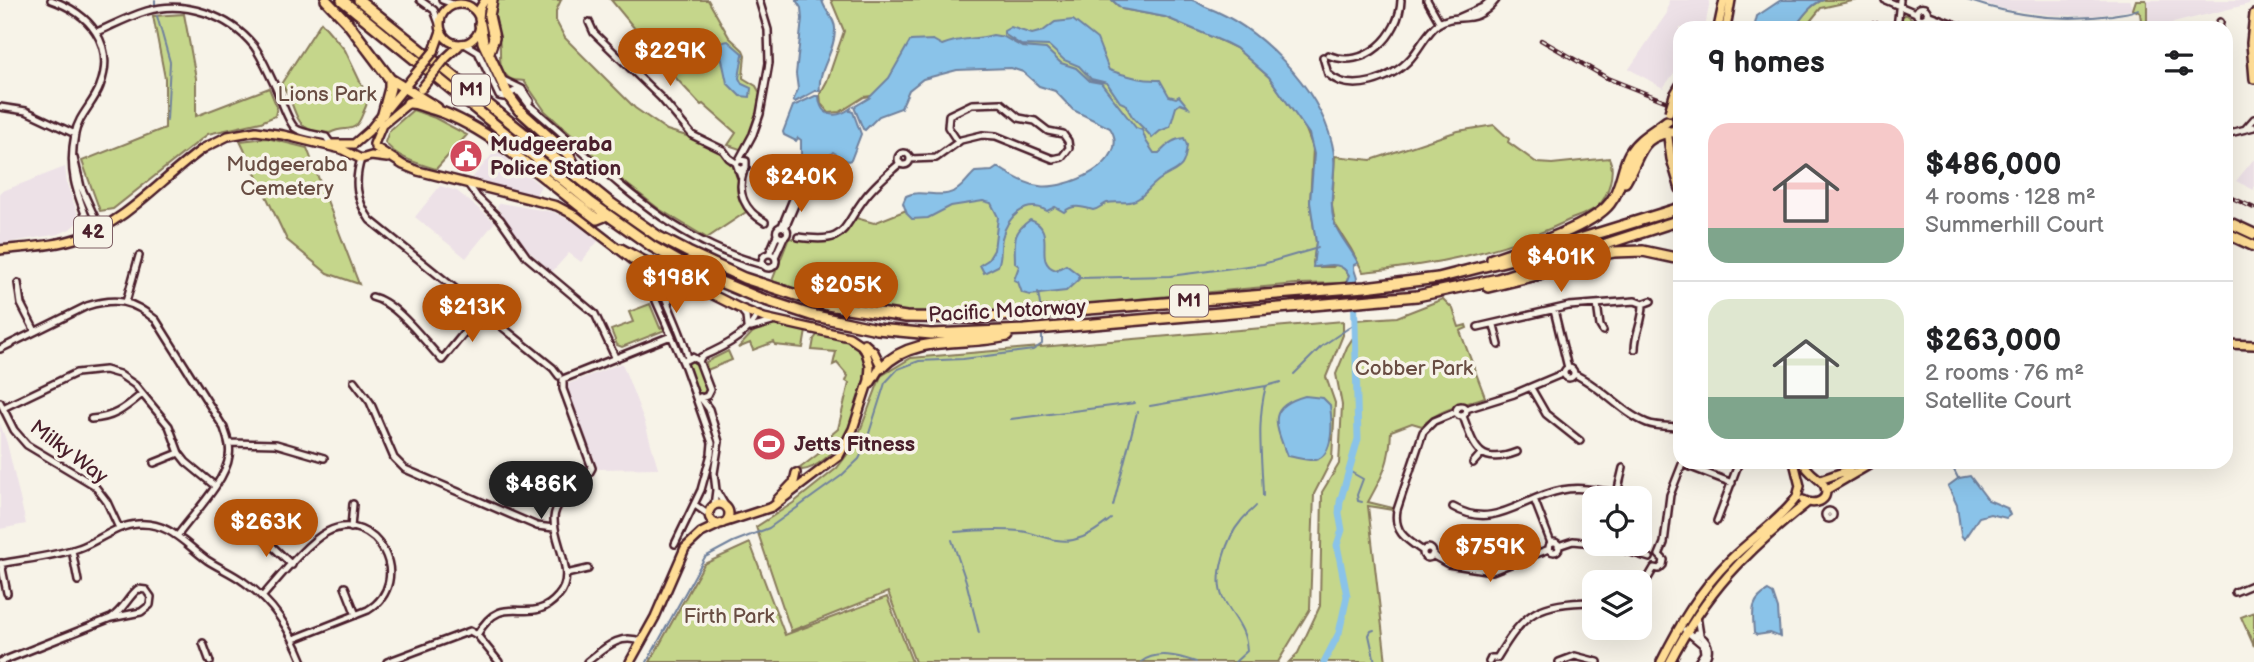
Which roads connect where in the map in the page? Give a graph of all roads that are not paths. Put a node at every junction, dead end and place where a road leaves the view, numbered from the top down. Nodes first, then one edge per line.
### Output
1 (51, 0) edge
2 (326, 0) edge
3 (342, 0) edge
4 (359, 0) edge
5 (420, 0) edge
6 (442, 0) edge
7 (474, 0) edge
8 (485, 0) edge
9 (492, 0) edge
10 (759, 0) edge
11 (1401, 0) edge
12 (1427, 0) edge
13 (1491, 0) edge
14 (1496, 0) edge
15 (1724, 0) edge
16 (1731, 0) edge
17 (1885, 0) edge
18 (1924, 0) edge
19 (1899, 3) edge
20 (458, 5) junction
21 (1922, 10) junction
22 (2254, 14) edge
23 (1455, 19) junction
24 (1720, 21) edge
25 (1727, 21) edge
26 (1898, 21) edge
27 (1937, 21) edge
28 (479, 22) junction
29 (589, 22) dead end
30 (1440, 23) junction
31 (440, 26) junction
32 (97, 32) junction
33 (462, 44) junction
34 (489, 52) junction
35 (498, 76) junction
36 (390, 79) junction
37 (2254, 79) edge
38 (404, 88) junction
39 (419, 92) junction
40 (508, 95) junction
41 (408, 103) junction
42 (1, 107) edge
43 (438, 109) junction
44 (1673, 112) edge
45 (539, 113) junction
46 (383, 114) junction
47 (2254, 120) edge
48 (2254, 127) edge
49 (2240, 131) junction
50 (1673, 132) edge
51 (2233, 132) edge
52 (75, 134) junction
53 (361, 138) junction
54 (1673, 141) edge
55 (958, 142) junction
56 (326, 144) junction
57 (354, 144) junction
58 (374, 146) junction
59 (371, 156) junction
60 (359, 157) junction
61 (397, 162) junction
62 (741, 165) junction
63 (1673, 166) edge
64 (582, 180) junction
65 (468, 184) junction
66 (1620, 187) junction
67 (489, 189) junction
68 (798, 193) dead end
69 (487, 205) junction
70 (1673, 210) edge
71 (607, 215) junction
72 (1673, 221) edge
73 (765, 222) dead end
74 (2233, 224) edge
75 (96, 230) junction
76 (2254, 234) edge
77 (2233, 236) edge
78 (799, 237) dead end
79 (614, 245) junction
80 (2254, 246) edge
81 (0, 250) edge
82 (139, 256) dead end
83 (772, 256) junction
84 (1673, 257) edge
85 (635, 263) junction
86 (763, 263) junction
87 (648, 270) junction
88 (1471, 271) junction
89 (663, 272) junction
90 (683, 280) junction
91 (18, 283) dead end
92 (1434, 293) junction
93 (372, 297) dead end
94 (668, 301) junction
95 (1651, 301) dead end
96 (127, 302) junction
97 (1597, 304) junction
98 (1643, 304) junction
99 (739, 308) junction
100 (1554, 310) junction
101 (482, 311) junction
102 (756, 313) junction
103 (778, 322) junction
104 (1494, 325) junction
105 (1478, 327) dead end
106 (748, 328) junction
107 (812, 328) junction
108 (1025, 330) junction
109 (35, 331) junction
110 (1603, 331) dead end
111 (671, 337) junction
112 (2233, 344) edge
113 (1499, 345) dead end
114 (2254, 345) edge
115 (0, 349) edge
116 (1635, 349) dead end
117 (679, 355) junction
118 (615, 357) junction
119 (693, 359) junction
120 (685, 367) junction
121 (881, 368) junction
122 (1566, 370) junction
123 (561, 377) junction
124 (354, 381) dead end
125 (1531, 388) junction
126 (710, 393) junction
127 (865, 393) junction
128 (142, 394) junction
129 (698, 396) junction
130 (1, 405) edge
131 (709, 409) junction
132 (1460, 414) junction
133 (91, 419) dead end
134 (1673, 426) edge
135 (1580, 441) dead end
136 (229, 443) junction
137 (1517, 452) dead end
138 (178, 453) junction
139 (1480, 454) junction
140 (324, 458) dead end
141 (154, 463) dead end
142 (1473, 463) dead end
143 (1623, 468) dead end
144 (1681, 469) edge
145 (1697, 469) edge
146 (1736, 469) edge
147 (1796, 469) edge
148 (1809, 469) edge
149 (1852, 469) edge
150 (1863, 469) edge
151 (796, 473) dead end
152 (1817, 479) junction
153 (802, 483) junction
154 (1731, 483) junction
155 (215, 486) junction
156 (1800, 489) junction
157 (716, 490) junction
158 (1825, 494) junction
159 (1534, 499) junction
160 (777, 500) junction
161 (353, 503) dead end
162 (1811, 503) junction
163 (697, 506) junction
164 (727, 507) junction
165 (1453, 507) dead end
166 (711, 511) junction
167 (757, 512) junction
168 (747, 514) junction
169 (1717, 521) dead end
170 (724, 522) junction
171 (118, 528) junction
172 (351, 528) junction
173 (554, 528) junction
174 (701, 533) junction
175 (258, 534) dead end
176 (178, 535) junction
177 (1582, 542) edge
178 (675, 544) dead end
179 (1553, 546) junction
180 (72, 550) junction
181 (1659, 555) junction
182 (1644, 556) edge
183 (1650, 558) junction
184 (0, 563) edge
185 (292, 565) junction
186 (1654, 568) junction
187 (588, 569) dead end
188 (1652, 571) edge
189 (566, 574) junction
190 (78, 581) dead end
191 (2254, 584) edge
192 (345, 587) dead end
193 (2235, 592) dead end
194 (7, 593) dead end
195 (262, 597) junction
196 (1582, 603) edge
197 (1697, 612) junction
198 (356, 615) junction
199 (111, 618) junction
200 (1683, 629) junction
201 (477, 635) junction
202 (294, 639) junction
203 (1682, 639) junction
204 (1700, 639) junction
205 (642, 642) junction
206 (203, 643) dead end
207 (1498, 660) edge
208 (0, 662) edge
209 (210, 662) edge
210 (303, 662) edge
211 (387, 662) edge
212 (499, 662) edge
213 (587, 662) edge
214 (630, 662) edge
215 (1489, 662) edge
216 (1559, 662) edge
217 (1598, 662) edge
218 (1661, 662) edge
219 (1670, 662) edge
220 (1698, 662) edge
221 (1703, 662) edge

1 - 32 street
2 - 36 highway, M1
3 - 71 highway, Pacific Motorway / M1
4 - 64 highway, Pacific Motorway / M1
5 - 31 street
6 - 20 street
7 - 20 main road
8 - 28 main road
9 - 34 highway
10 - 62 street
11 - 30 street
12 - 30 street
13 - 23 street
14 - 23 street
15 - 24 main road
16 - 25 main road
17 - 19 street
18 - 21 street
19 - 21 street
19 - 26 street
20 - 28 main road
20 - 31 main road
21 - 27 street
22 - 37 main road
23 - 30 street
28 - 33 main road
28 - 34 highway, M1
29 - 62 street
31 - 33 main road
31 - 38 main road, bridge
32 - 52 street
32 - 56 street
33 - 39 main road, bridge
33 - 40 street
34 - 35 highway, M1
35 - 40 highway, M1
35 - 45 street
36 - 38 highway, M1
36 - 46 highway
38 - 39 highway, M1
38 - 46 main road
39 - 41 main road
39 - 43 highway, M1
40 - 45 street
40 - 64 highway, M1
41 - 43 highway, M1
41 - 58 main road
42 - 52 street
43 - 71 highway, M1
44 - 66 highway
45 - 86 street
46 - 53 main road
47 - 49 street
48 - 49 street
49 - 51 street
50 - 66 highway
52 - 75 street
53 - 57 main road
53 - 58 main road
54 - 63 main road
55 - 55 street
55 - 78 street
56 - 57 main road, 42
56 - 60 main road, 42
56 - 75 main road, 42
57 - 60 main road
58 - 59 main road
58 - 61 main road
59 - 60 main road
59 - 61 main road
60 - 101 street
61 - 65 main road
62 - 73 street
64 - 88 highway, Pacific Motorway / M1
65 - 67 main road
65 - 69 street
66 - 88 highway
67 - 69 street
67 - 79 main road
68 - 83 street
69 - 118 street
70 - 88 highway, Pacific Motorway / M1
71 - 108 highway, Pacific Motorway / M1
72 - 92 highway, Pacific Motorway / M1
74 - 76 highway
75 - 81 main road, 42
77 - 80 highway
79 - 85 main road
79 - 89 main road
82 - 96 street
83 - 86 street
83 - 86 street
84 - 92 highway
85 - 87 main road
85 - 111 street
87 - 89 main road
87 - 94 street
89 - 90 main road
89 - 94 street
89 - 102 main road
90 - 94 street
90 - 99 main road
91 - 109 street
92 - 108 highway, Pacific Motorway / M1
93 - 101 street
94 - 119 street
95 - 98 street
96 - 109 street
96 - 136 street
97 - 98 street
97 - 100 street
97 - 110 street
98 - 116 street
99 - 102 main road
99 - 106 street
100 - 104 street
100 - 122 street
101 - 123 street
102 - 103 main road
102 - 106 street
102 - 107 main road
103 - 106 street
103 - 107 main road
104 - 105 street
104 - 113 street
106 - 119 street
107 - 121 main road
107 - 127 main road
108 - 121 highway
109 - 115 street
111 - 117 street
111 - 118 street
112 - 114 main road
117 - 119 street
117 - 120 street
118 - 123 street
119 - 120 street
119 - 126 street
120 - 129 street
121 - 127 main road
122 - 125 street
122 - 134 street
123 - 173 street
124 - 173 street
125 - 132 street
125 - 135 street
126 - 129 street
126 - 131 street
127 - 153 main road
128 - 130 street
128 - 133 street
128 - 138 street
129 - 131 street
129 - 163 street
130 - 171 street, Milky Way
131 - 157 street
132 - 139 street
132 - 179 street
136 - 140 street
136 - 155 street
137 - 139 street
138 - 141 street
138 - 155 street
139 - 142 street
143 - 159 street
144 - 181 street
145 - 154 street
146 - 154 street
147 - 156 main road
148 - 152 main road
149 - 152 main road
150 - 158 main road
151 - 160 main road
152 - 156 main road
152 - 158 main road
153 - 160 main road
153 - 167 main road
154 - 169 street
155 - 176 street
156 - 162 main road
156 - 200 main road
157 - 164 street
157 - 166 street
158 - 162 main road
158 - 162 street
159 - 165 street
159 - 179 street
160 - 167 main road
161 - 172 street
162 - 197 main road
163 - 166 street
163 - 178 street
164 - 166 main road
164 - 168 main road
164 - 170 main road
166 - 170 main road
166 - 174 main road
167 - 168 main road
168 - 170 main road
170 - 174 main road
171 - 176 street
171 - 180 street
172 - 185 street
172 - 198 street
173 - 189 street
174 - 205 main road
175 - 185 street
176 - 195 street
177 - 179 street
180 - 184 street
180 - 190 street
181 - 183 street
181 - 186 street
182 - 183 street
183 - 186 street
184 - 194 street
185 - 195 street
186 - 188 street
187 - 189 street
189 - 201 street
191 - 193 street
192 - 198 street
195 - 202 street
196 - 207 street
197 - 200 main road
197 - 204 street
198 - 202 street
199 - 199 street
199 - 208 street
200 - 203 main road
200 - 204 street
200 - 218 main road
201 - 211 street
201 - 212 street
202 - 210 street
203 - 204 street
203 - 219 main road
204 - 220 street
204 - 221 street
205 - 213 street
205 - 214 main road
206 - 209 street
207 - 215 street
216 - 217 street

